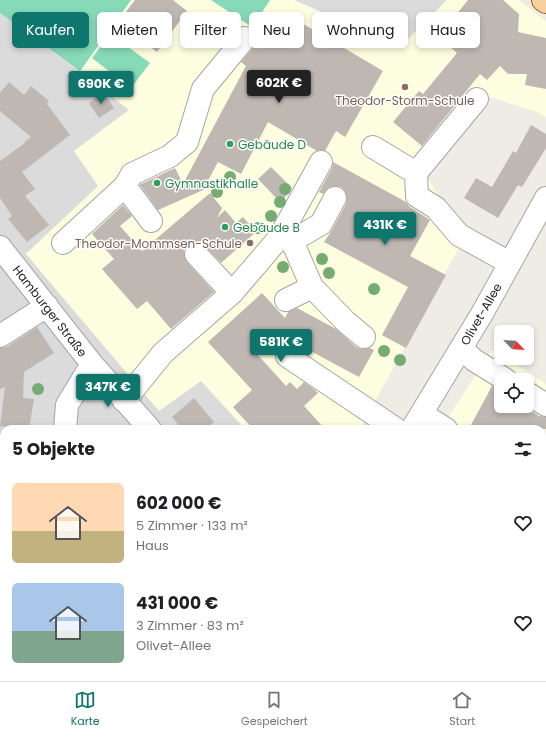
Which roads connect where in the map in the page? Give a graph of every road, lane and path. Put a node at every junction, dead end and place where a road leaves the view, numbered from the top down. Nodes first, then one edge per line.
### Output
1 (543, 0) edge
2 (546, 2) edge
3 (245, 38) dead end
4 (477, 99) dead end
5 (373, 147) dead end
6 (321, 162) dead end
7 (416, 173) junction
8 (125, 186) junction
9 (335, 198) dead end
10 (546, 198) edge
11 (151, 221) dead end
12 (286, 240) junction
13 (63, 243) dead end
14 (0, 247) edge
15 (196, 254) dead end
16 (510, 263) junction
17 (312, 287) junction
18 (232, 293) junction
19 (286, 300) dead end
20 (46, 306) junction
21 (0, 336) edge
22 (364, 337) dead end
23 (461, 348) junction
24 (287, 356) dead end
25 (92, 364) junction
26 (495, 373) edge
27 (534, 397) edge
28 (124, 401) junction
29 (546, 405) edge
30 (417, 422) edge
31 (65, 425) edge
32 (146, 425) edge
33 (390, 425) edge
34 (429, 425) edge

1 - 2 main road
3 - 8 street
4 - 7 street
5 - 7 street
6 - 12 street
7 - 16 street
8 - 11 street
8 - 13 street
9 - 12 street
10 - 16 street, Olivet-Allee
12 - 17 street
12 - 18 street
14 - 20 street, Hamburger Straße
15 - 18 street
16 - 23 street, Olivet-Allee
17 - 19 street
17 - 22 street
18 - 28 street
20 - 21 street
20 - 25 street, Hamburger Straße
23 - 26 street
23 - 30 street, Olivet-Allee
24 - 33 street
25 - 28 street, Hamburger Straße
25 - 31 street
27 - 29 street
28 - 32 street, Hamburger Straße
30 - 34 street

